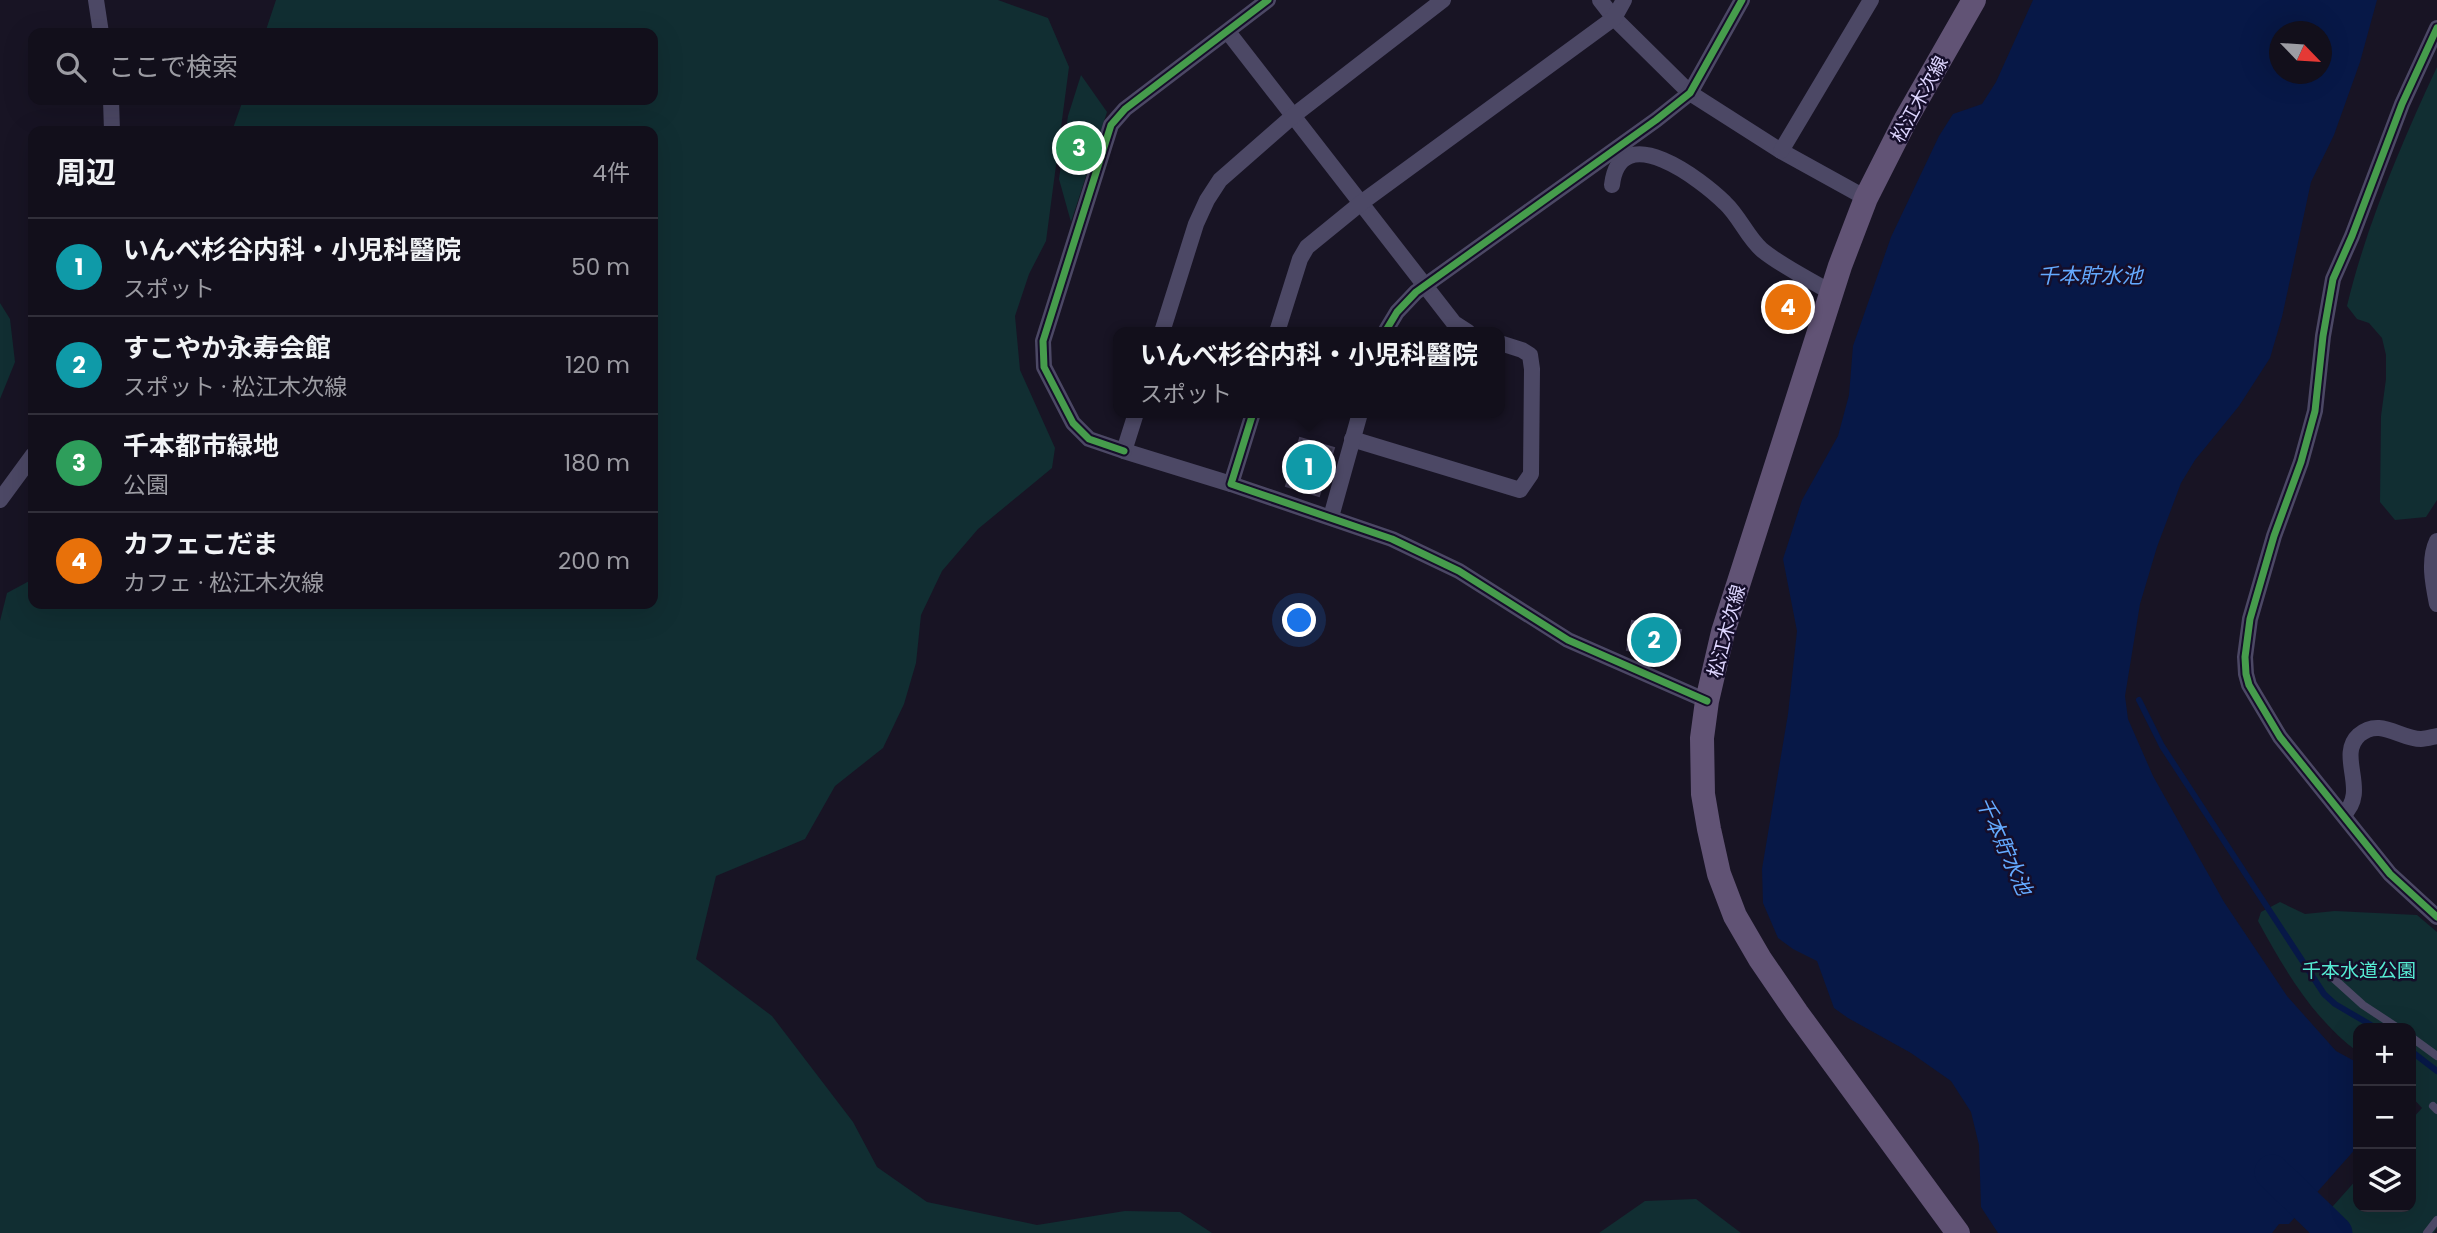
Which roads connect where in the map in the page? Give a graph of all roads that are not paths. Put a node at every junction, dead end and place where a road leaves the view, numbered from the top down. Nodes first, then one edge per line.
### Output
1 (96, 0) edge
2 (1268, 0) edge
3 (1443, 0) edge
4 (1600, 0) edge
5 (1624, 0) edge
6 (1742, 0) edge
7 (1871, 0) edge
8 (1974, 0) edge
9 (1614, 18) junction
10 (100, 28) edge
11 (2437, 28) edge
12 (1228, 32) junction
13 (1690, 93) junction
14 (111, 105) edge
15 (1293, 116) junction
16 (113, 126) edge
17 (1781, 151) junction
18 (1612, 185) dead end
19 (1866, 198) junction
20 (1361, 203) junction
21 (1425, 285) junction
22 (1832, 293) junction
23 (1164, 327) edge
24 (1280, 327) edge
25 (1388, 327) edge
26 (1460, 327) edge
27 (1505, 345) edge
28 (1134, 418) edge
29 (1251, 418) edge
30 (1358, 418) edge
31 (1352, 439) junction
32 (1124, 452) junction
33 (28, 462) edge
34 (1231, 484) junction
35 (0, 500) edge
36 (1331, 517) junction
37 (2437, 541) edge
38 (2437, 604) edge
39 (1707, 701) junction
40 (2437, 736) edge
41 (2343, 815) junction
42 (2437, 917) edge
43 (2332, 977) dead end
44 (2390, 1023) edge
45 (2416, 1041) edge
46 (2437, 1056) edge
47 (2437, 1220) edge
48 (1958, 1233) edge
49 (2427, 1233) edge

1 - 10 street
2 - 12 street
3 - 15 street
4 - 9 street
5 - 9 street
6 - 13 street
7 - 17 street
8 - 19 main road, 松江木次線
9 - 13 street
9 - 20 street
11 - 41 street
12 - 15 street
12 - 32 street
13 - 17 street
13 - 21 street
14 - 16 street
15 - 20 street
15 - 23 street
17 - 19 street
18 - 22 street
19 - 22 main road, 松江木次線
20 - 21 street
20 - 24 street
21 - 25 street
21 - 26 street
22 - 39 main road, 松江木次線
27 - 31 street
28 - 32 street
29 - 34 street
30 - 31 street
31 - 36 street
32 - 34 street
33 - 35 street
34 - 36 street
36 - 39 street
37 - 38 street
39 - 48 main road, 松江木次線
40 - 41 street
41 - 42 street
43 - 44 lane
45 - 46 lane
47 - 49 lane

